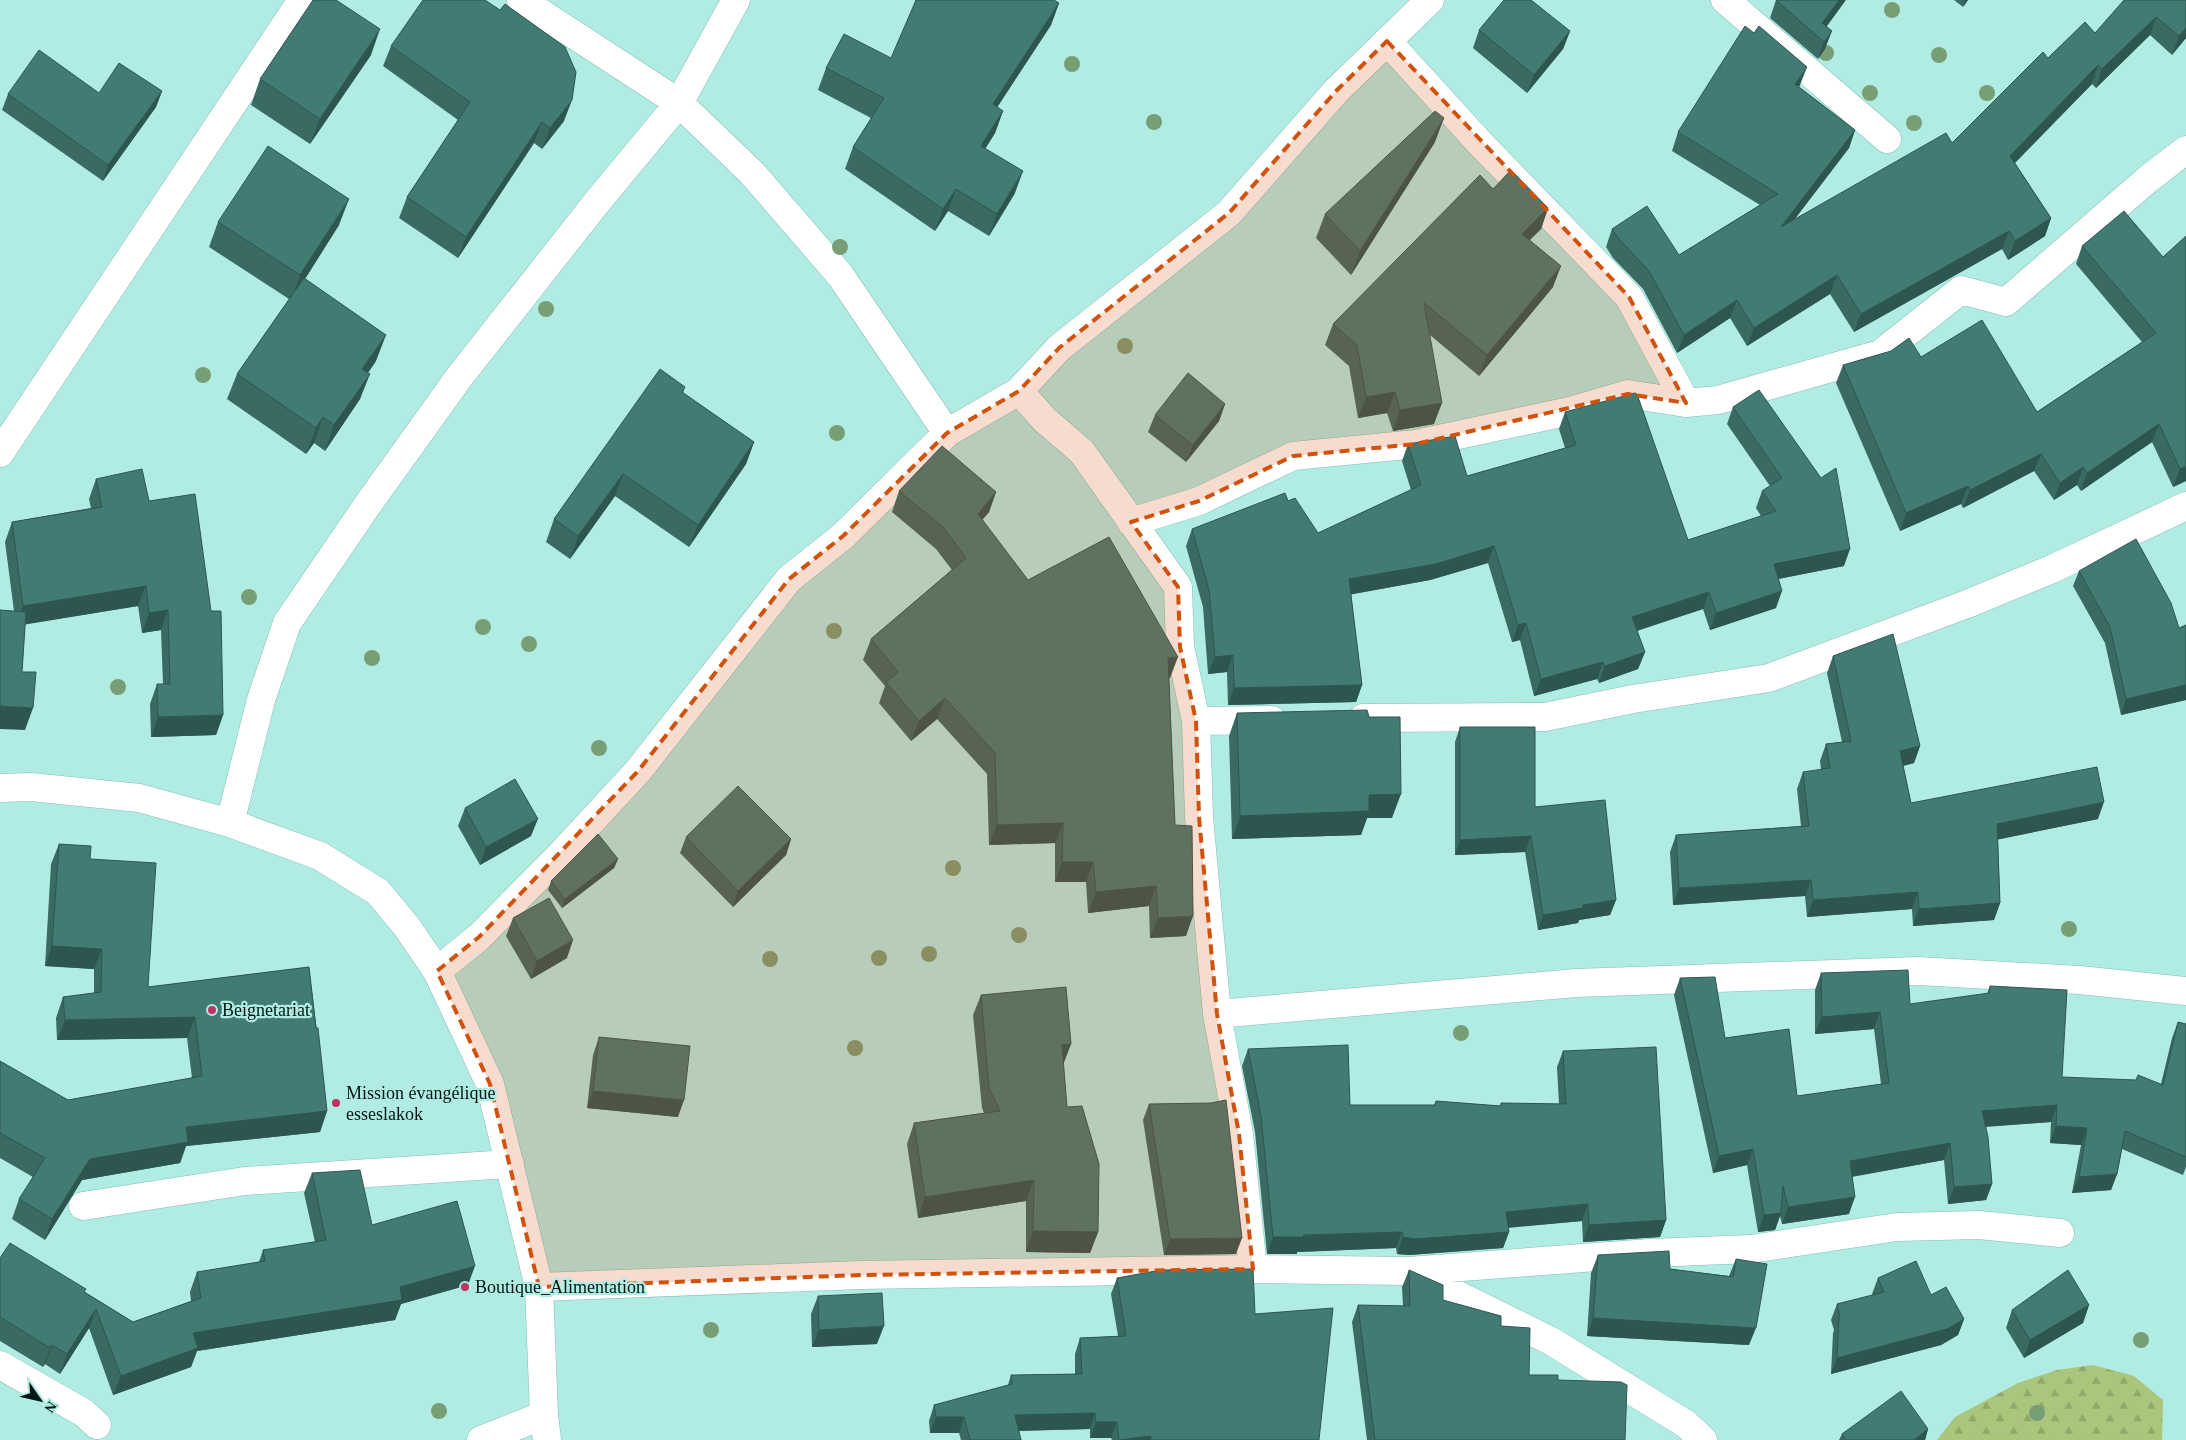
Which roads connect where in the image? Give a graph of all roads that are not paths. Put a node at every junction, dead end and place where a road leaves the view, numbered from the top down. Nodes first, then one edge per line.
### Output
1 (302, 0) edge
2 (521, 0) edge
3 (736, 0) edge
4 (1430, 0) edge
5 (1725, 0) edge
6 (1387, 41) junction
7 (679, 103) junction
8 (1888, 139) dead end
9 (2186, 150) edge
10 (1019, 391) junction
11 (1686, 403) junction
12 (947, 433) junction
13 (0, 453) edge
14 (2186, 506) edge
15 (1130, 522) junction
16 (1334, 718) edge
17 (1295, 719) edge
18 (1196, 721) junction
19 (0, 788) edge
20 (230, 823) junction
21 (437, 971) junction
22 (2186, 991) edge
23 (1217, 1014) junction
24 (510, 1164) junction
25 (82, 1206) dead end
26 (2060, 1233) dead end
27 (1252, 1269) junction
28 (1409, 1271) junction
29 (539, 1287) junction
30 (0, 1365) edge
31 (97, 1425) dead end
32 (545, 1428) edge
33 (481, 1440) edge
34 (1703, 1440) edge

1 - 13 street
2 - 7 street
3 - 7 street
4 - 6 street
5 - 8 street
6 - 10 street
6 - 11 street
7 - 12 street
7 - 20 street
9 - 11 street
10 - 12 street
10 - 15 street
11 - 15 street
12 - 21 street
14 - 16 street
15 - 18 street
17 - 18 street
18 - 23 street
19 - 20 street
20 - 21 street
21 - 24 street
22 - 23 street
23 - 27 street
24 - 25 street
24 - 29 street
26 - 28 street
27 - 28 street
27 - 29 street
28 - 34 street
29 - 32 street
30 - 31 street
32 - 33 street

